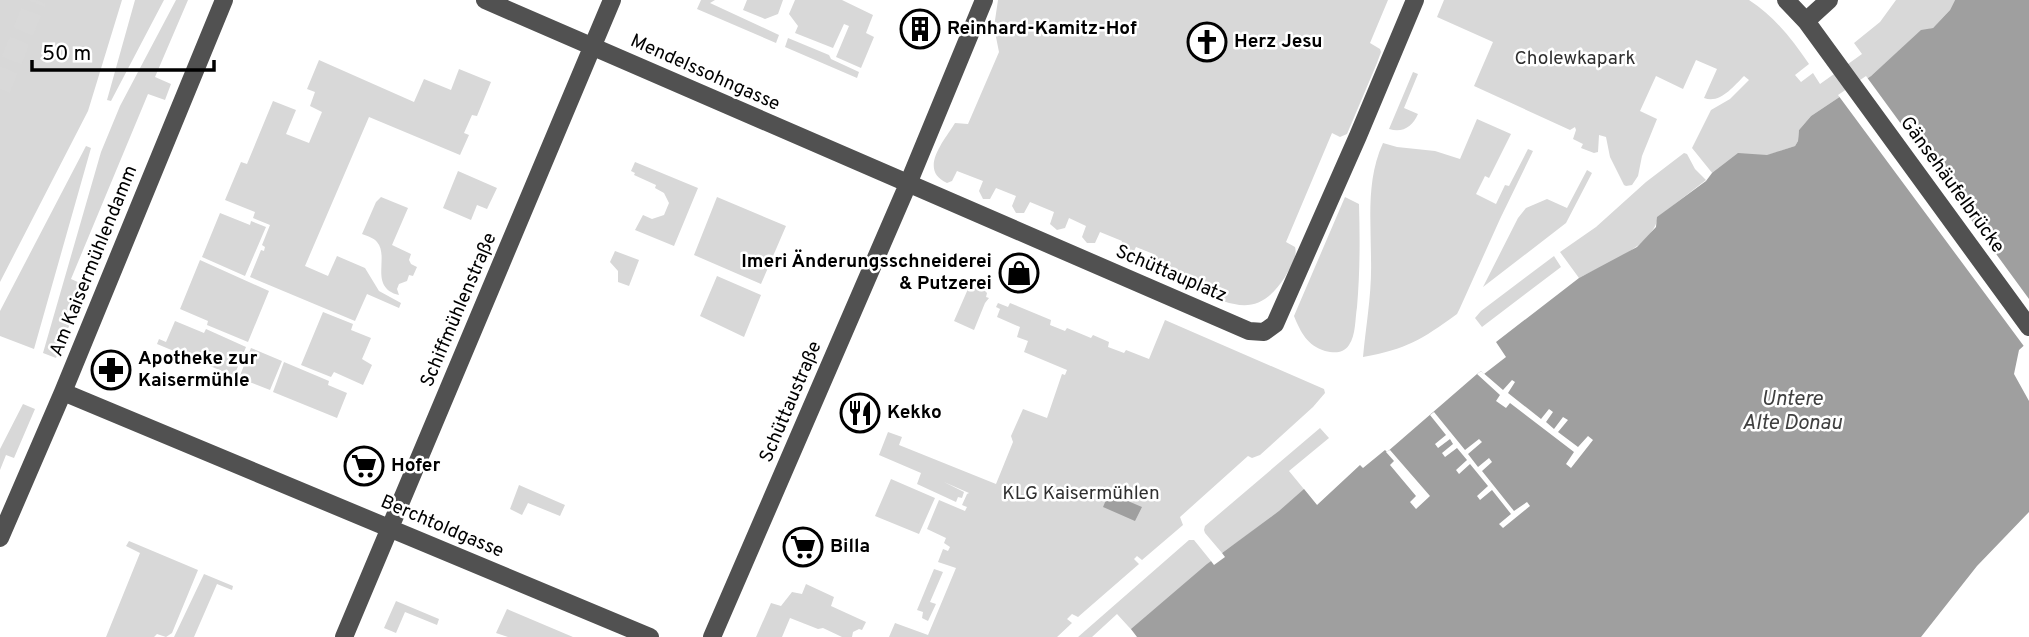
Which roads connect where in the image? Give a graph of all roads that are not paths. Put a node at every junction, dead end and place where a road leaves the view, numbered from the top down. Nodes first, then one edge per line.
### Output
1 (225, 0) edge
2 (485, 0) edge
3 (612, 0) edge
4 (984, 0) edge
5 (1415, 0) edge
6 (1786, 0) edge
7 (1829, 0) edge
8 (1806, 21) junction
9 (593, 47) junction
10 (908, 184) junction
11 (2029, 327) edge
12 (63, 392) junction
13 (390, 528) junction
14 (0, 538) edge
15 (344, 637) edge
16 (650, 637) edge
17 (712, 637) edge

1 - 12 street, Am Kaisermühlendamm
2 - 9 street, Mendelssohngasse
3 - 9 street, Schiffmühlenstraße
4 - 10 street
5 - 10 street, Schüttauplatz
6 - 8 street, Gänsehäufelbrücke
7 - 8 street
8 - 11 street, Gänsehäufelbrücke
9 - 10 street, Mendelssohngasse
9 - 13 street, Schiffmühlenstraße
10 - 17 street, Schüttaustraße
12 - 13 street, Berchtoldgasse
12 - 14 street, Am Kaisermühlendamm
13 - 15 street, Schiffmühlenstraße
13 - 16 street, Berchtoldgasse

